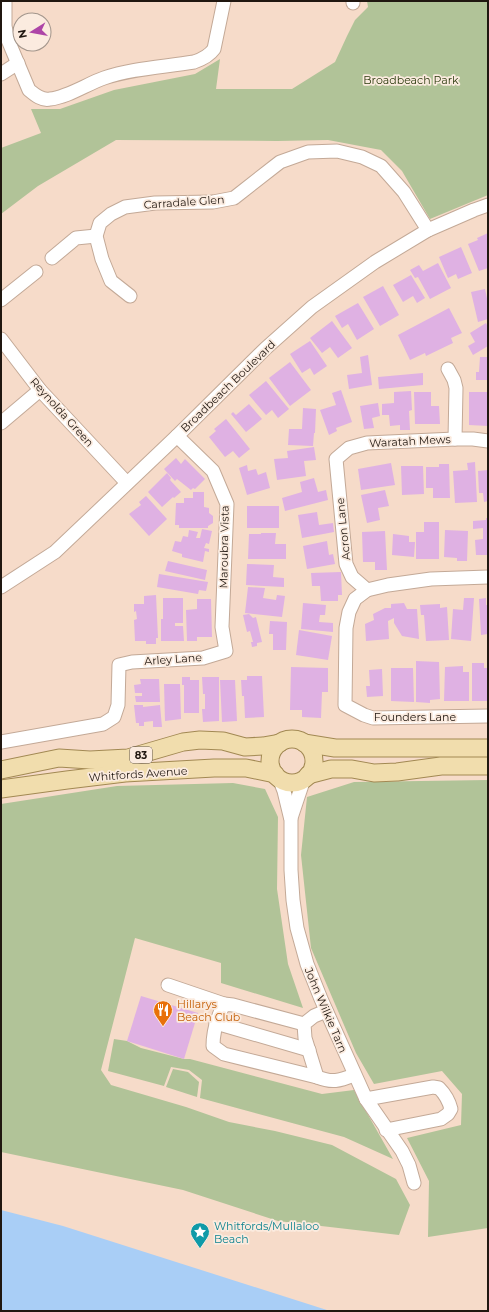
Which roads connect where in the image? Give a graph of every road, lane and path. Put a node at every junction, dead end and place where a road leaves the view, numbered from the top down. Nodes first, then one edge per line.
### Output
1 (5, 1) edge
2 (224, 1) edge
3 (18, 63) junction
4 (1, 74) edge
5 (488, 201) edge
6 (488, 206) edge
7 (474, 210) junction
8 (428, 230) junction
9 (96, 236) junction
10 (52, 258) dead end
11 (36, 272) dead end
12 (130, 296) dead end
13 (1, 300) edge
14 (1, 339) edge
15 (448, 369) dead end
16 (40, 390) junction
17 (1, 423) edge
18 (177, 436) junction
19 (454, 439) junction
20 (488, 441) edge
21 (336, 459) joint
22 (127, 483) junction
23 (488, 577) edge
24 (1, 587) edge
25 (367, 590) junction
26 (226, 651) joint
27 (488, 716) edge
28 (1, 742) edge
29 (280, 743) junction
30 (304, 743) junction
31 (488, 748) edge
32 (488, 766) edge
33 (1, 770) edge
34 (277, 776) junction
35 (306, 777) junction
36 (1, 789) edge
37 (291, 820) junction
38 (168, 985) dead end
39 (224, 1004) junction
40 (326, 1011) junction
41 (216, 1024) junction
42 (304, 1024) junction
43 (309, 1050) junction
44 (354, 1074) junction
45 (317, 1077) junction
46 (366, 1100) junction
47 (386, 1130) junction
48 (414, 1183) dead end

1 - 3 street
2 - 3 street
3 - 4 street
5 - 7 street, Broadbeach Boulevard
6 - 7 street, Broadbeach Boulevard
7 - 8 street, Broadbeach Boulevard
8 - 9 street, Carradale Glen
8 - 18 street, Broadbeach Boulevard
9 - 10 street
9 - 12 street
11 - 13 street
14 - 16 street, Reynolda Green
15 - 19 street
16 - 17 street
16 - 22 street, Reynolda Green
18 - 22 street, Broadbeach Boulevard
18 - 26 street, Maroubra Vista
19 - 20 street, Waratah Mews
19 - 21 street, Waratah Mews
21 - 25 street, Acron Lane
22 - 24 street, Broadbeach Boulevard
23 - 25 street
25 - 27 street, Founders Lane
26 - 28 street, Arley Lane
29 - 30 main road, 83
29 - 33 main road, Whitfords Avenue / 83
29 - 34 main road
30 - 31 main road, 83
30 - 35 main road
32 - 35 main road, 83
34 - 35 main road, 83
34 - 36 main road, Whitfords Avenue / 83
34 - 37 street, John Wilkie Tarn
35 - 37 street, John Wilkie Tarn
37 - 40 street, John Wilkie Tarn
38 - 39 street
39 - 41 street
39 - 42 street
40 - 42 street
40 - 44 street, John Wilkie Tarn
41 - 43 street
41 - 45 street
42 - 43 street
43 - 45 street
44 - 45 street
44 - 46 street, John Wilkie Tarn
46 - 47 street, John Wilkie Tarn
46 - 47 street
47 - 48 street, John Wilkie Tarn

